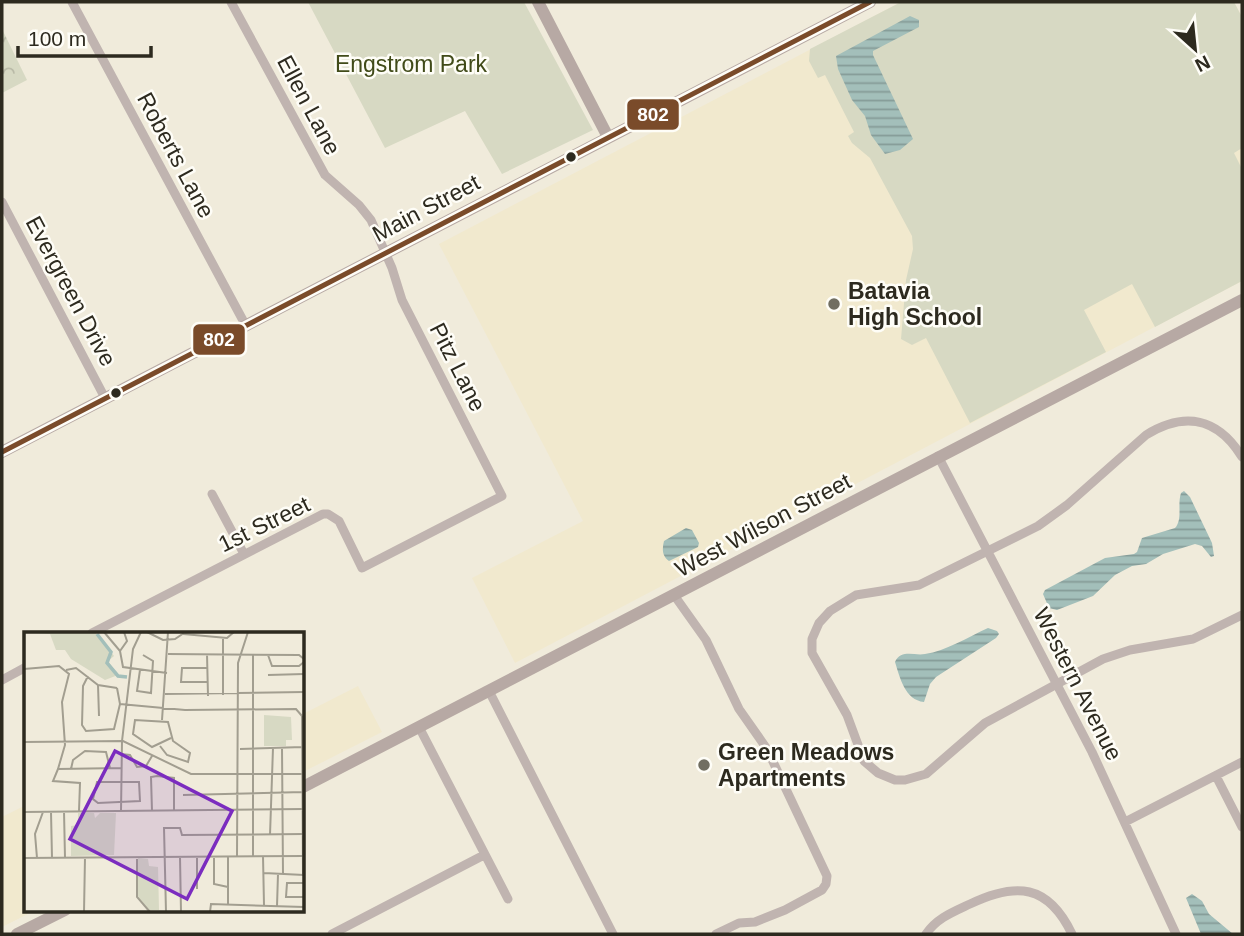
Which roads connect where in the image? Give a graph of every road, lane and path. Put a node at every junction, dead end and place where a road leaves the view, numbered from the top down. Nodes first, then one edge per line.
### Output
1 (72, 2) edge
2 (231, 2) edge
3 (538, 2) edge
4 (870, 2) edge
5 (608, 137) junction
6 (2, 202) edge
7 (386, 253) junction
8 (1242, 300) edge
9 (246, 326) junction
10 (105, 398) junction
11 (2, 452) edge
12 (938, 456) junction
13 (1242, 457) edge
14 (212, 494) dead end
15 (502, 496) joint
16 (988, 551) junction
17 (244, 554) junction
18 (674, 594) junction
19 (1242, 615) edge
20 (94, 632) edge
21 (24, 668) edge
22 (2, 680) edge
23 (1057, 683) junction
24 (489, 691) junction
25 (419, 727) junction
26 (1242, 762) edge
27 (1216, 776) junction
28 (304, 786) edge
29 (1125, 822) junction
30 (1242, 827) edge
31 (484, 855) junction
32 (508, 899) dead end
33 (61, 912) edge
34 (17, 934) edge
35 (332, 934) edge
36 (613, 934) edge
37 (716, 934) edge
38 (926, 934) edge
39 (1072, 934) edge
40 (1176, 934) edge

1 - 9 street, Roberts Lane
2 - 7 street, Ellen Lane
3 - 5 main road
4 - 5 main road, Main Street
5 - 7 main road, Main Street
6 - 10 street, Evergreen Drive
7 - 9 main road, Main Street
7 - 15 street, Pitz Lane
8 - 12 main road, West Wilson Street
9 - 10 main road, Main Street
10 - 11 main road, Main Street
12 - 16 street, Western Avenue
12 - 18 main road, West Wilson Street
13 - 16 street
14 - 17 street
15 - 17 street, 1st Street
16 - 23 street, Western Avenue
16 - 23 street
17 - 20 street, 1st Street
18 - 24 main road, West Wilson Street
18 - 37 street
19 - 23 street
21 - 22 street
23 - 29 street, Western Avenue
24 - 25 main road, West Wilson Street
24 - 36 street
25 - 28 main road, West Wilson Street
25 - 31 street
26 - 27 street
27 - 29 street
27 - 30 street
29 - 40 street, Western Avenue
31 - 32 street
31 - 35 street
33 - 34 main road
38 - 39 street

